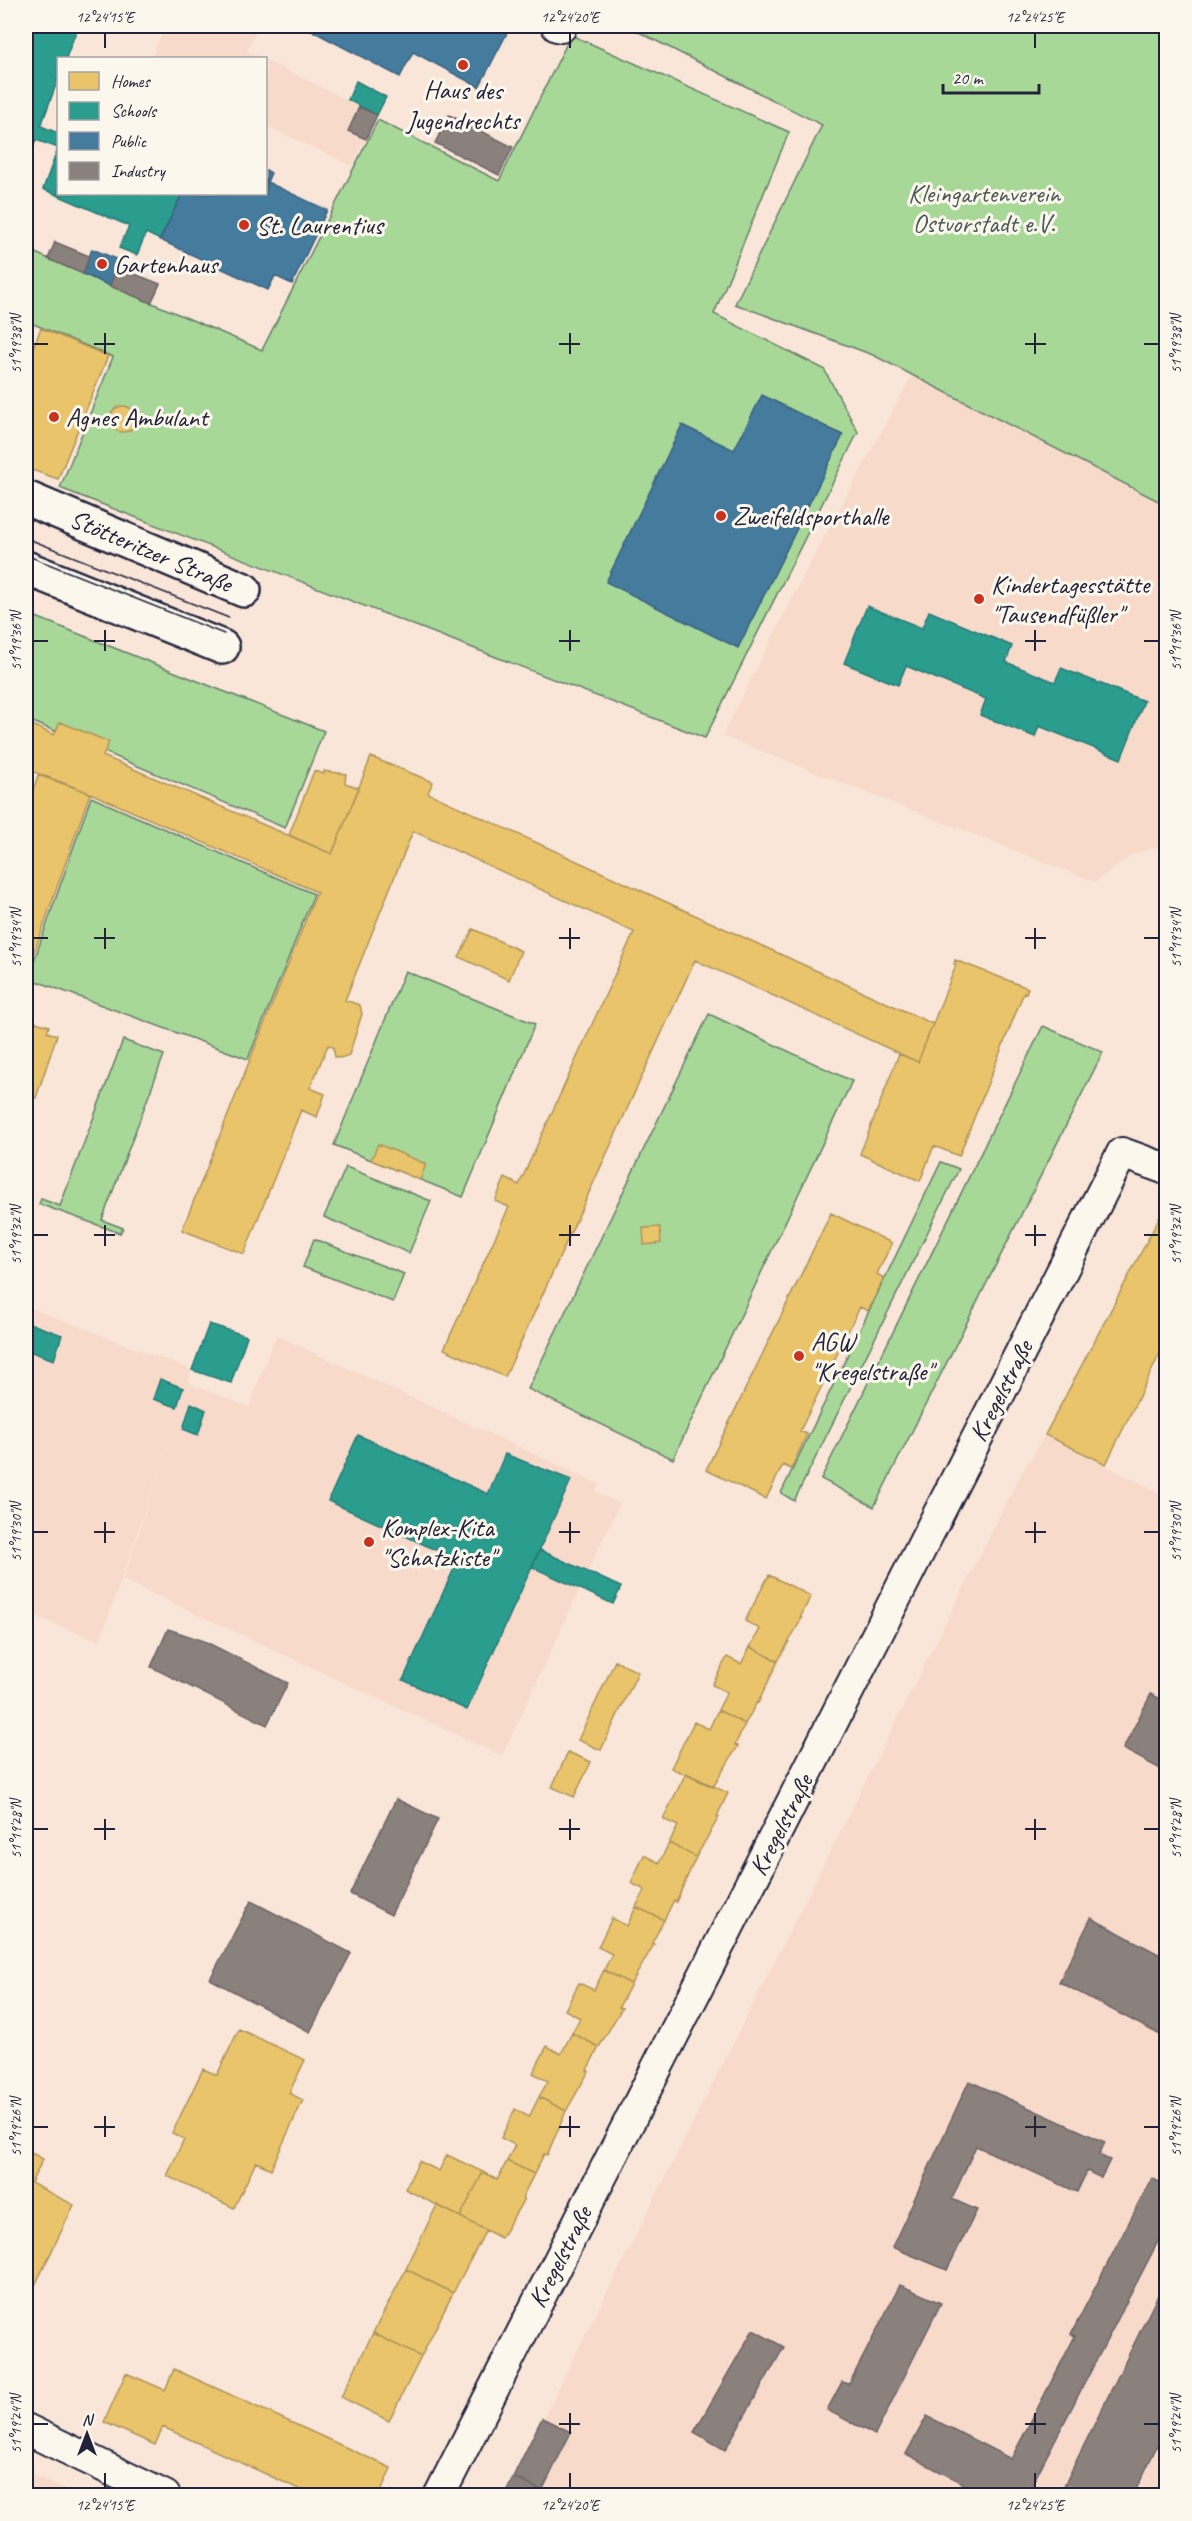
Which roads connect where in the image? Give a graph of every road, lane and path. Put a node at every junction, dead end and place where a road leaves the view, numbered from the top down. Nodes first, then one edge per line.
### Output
1 (26, 498) edge
2 (26, 568) edge
3 (244, 590) dead end
4 (222, 647) dead end
5 (1167, 1169) edge
6 (26, 2429) edge
7 (165, 2496) edge
8 (439, 2496) edge

1 - 3 street, Stötteritzer Straße
2 - 4 street
5 - 8 street, Kregelstraße
6 - 7 street

